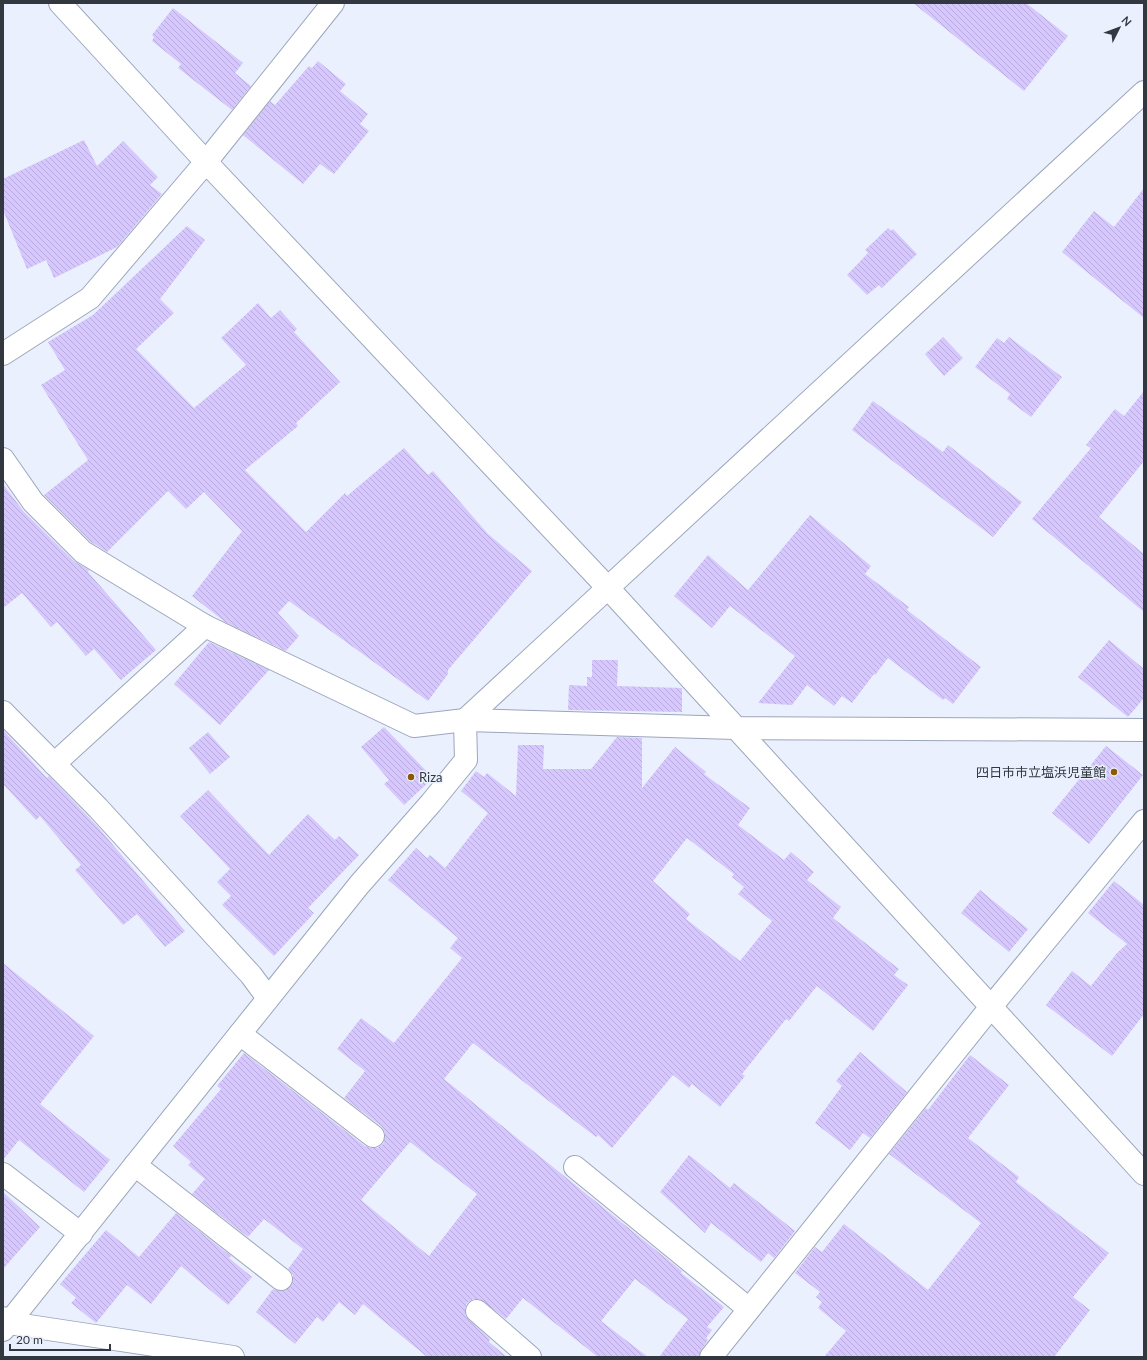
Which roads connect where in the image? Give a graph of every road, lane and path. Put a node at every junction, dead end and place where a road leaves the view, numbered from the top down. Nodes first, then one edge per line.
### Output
1 (60, 3) edge
2 (332, 3) edge
3 (1144, 92) edge
4 (206, 162) junction
5 (3, 354) edge
6 (3, 459) edge
7 (608, 588) junction
8 (205, 626) junction
9 (3, 712) edge
10 (465, 720) junction
11 (735, 728) junction
12 (1144, 730) edge
13 (54, 764) junction
14 (1144, 821) edge
15 (268, 998) junction
16 (990, 1008) junction
17 (240, 1034) junction
18 (373, 1136) dead end
19 (135, 1165) junction
20 (575, 1167) dead end
21 (3, 1174) edge
22 (1144, 1174) edge
23 (81, 1234) junction
24 (281, 1279) dead end
25 (749, 1309) junction
26 (477, 1311) dead end
27 (5, 1324) edge
28 (233, 1357) edge
29 (530, 1357) edge
30 (711, 1357) edge

1 - 4 street
2 - 4 street
3 - 7 street
4 - 5 street
4 - 7 street
6 - 8 street
7 - 10 street
7 - 11 street
8 - 10 street
8 - 13 street
9 - 13 street
10 - 11 street
10 - 15 street
11 - 12 street
11 - 16 street
13 - 15 street
14 - 16 street
15 - 17 street
16 - 22 street
16 - 25 street
17 - 18 street
17 - 19 street
19 - 23 street
19 - 24 street
20 - 25 street
21 - 23 street
23 - 27 street
25 - 30 street
26 - 29 street
27 - 28 street

